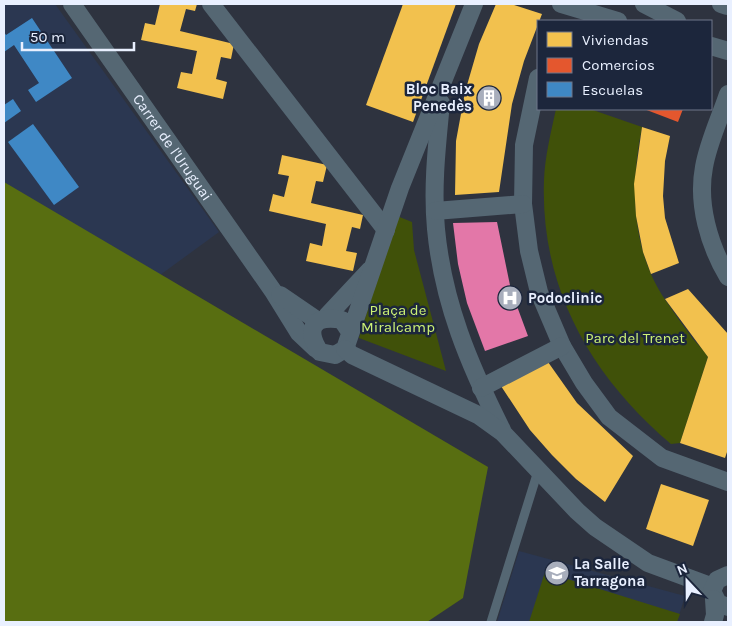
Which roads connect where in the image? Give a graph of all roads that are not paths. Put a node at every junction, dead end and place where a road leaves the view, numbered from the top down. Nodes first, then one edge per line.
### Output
1 (72, 4) edge
2 (211, 4) edge
3 (474, 4) edge
4 (644, 4) edge
5 (721, 4) edge
6 (728, 4) edge
7 (564, 11) edge
8 (613, 20) edge
9 (675, 20) edge
10 (712, 38) edge
11 (728, 42) edge
12 (712, 46) edge
13 (728, 51) edge
14 (537, 83) edge
15 (442, 86) junction
16 (728, 94) edge
17 (524, 204) junction
18 (435, 210) junction
19 (386, 230) junction
20 (373, 266) junction
21 (728, 277) edge
22 (273, 291) junction
23 (322, 319) junction
24 (348, 340) junction
25 (562, 346) junction
26 (320, 352) junction
27 (481, 388) junction
28 (503, 433) junction
29 (538, 471) junction
30 (728, 482) edge
31 (722, 585) edge
32 (491, 622) edge
33 (713, 622) edge

1 - 22 street, Carrer de l'Uruguai
2 - 19 street
3 - 15 street
4 - 9 street
5 - 6 street
7 - 8 street
10 - 11 street
12 - 13 street
14 - 17 street
15 - 18 street
15 - 19 street
16 - 21 street
17 - 18 street
17 - 25 street
18 - 27 street
19 - 20 street
20 - 23 street
20 - 24 street
22 - 23 street
22 - 26 street
23 - 24 street
23 - 26 street
24 - 26 street
24 - 28 street
25 - 27 street
25 - 30 street
27 - 28 street
28 - 29 street
29 - 31 street
29 - 32 lane
31 - 33 street

